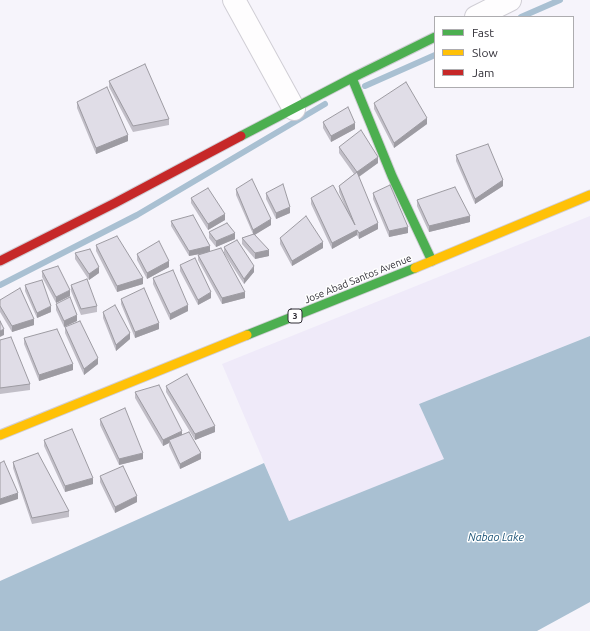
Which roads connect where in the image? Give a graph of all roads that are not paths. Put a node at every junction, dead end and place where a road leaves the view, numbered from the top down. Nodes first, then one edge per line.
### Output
1 (234, 0) edge
2 (510, 0) edge
3 (478, 16) edge
4 (434, 37) edge
5 (352, 78) junction
6 (294, 109) junction
7 (590, 195) edge
8 (0, 261) edge
9 (432, 261) junction
10 (0, 435) edge

1 - 6 street
2 - 3 street
4 - 5 main road
5 - 6 main road
5 - 9 main road
6 - 8 main road
7 - 9 main road, Jose Abad Santos Avenue / 3
9 - 10 main road, Jose Abad Santos Avenue / 3

